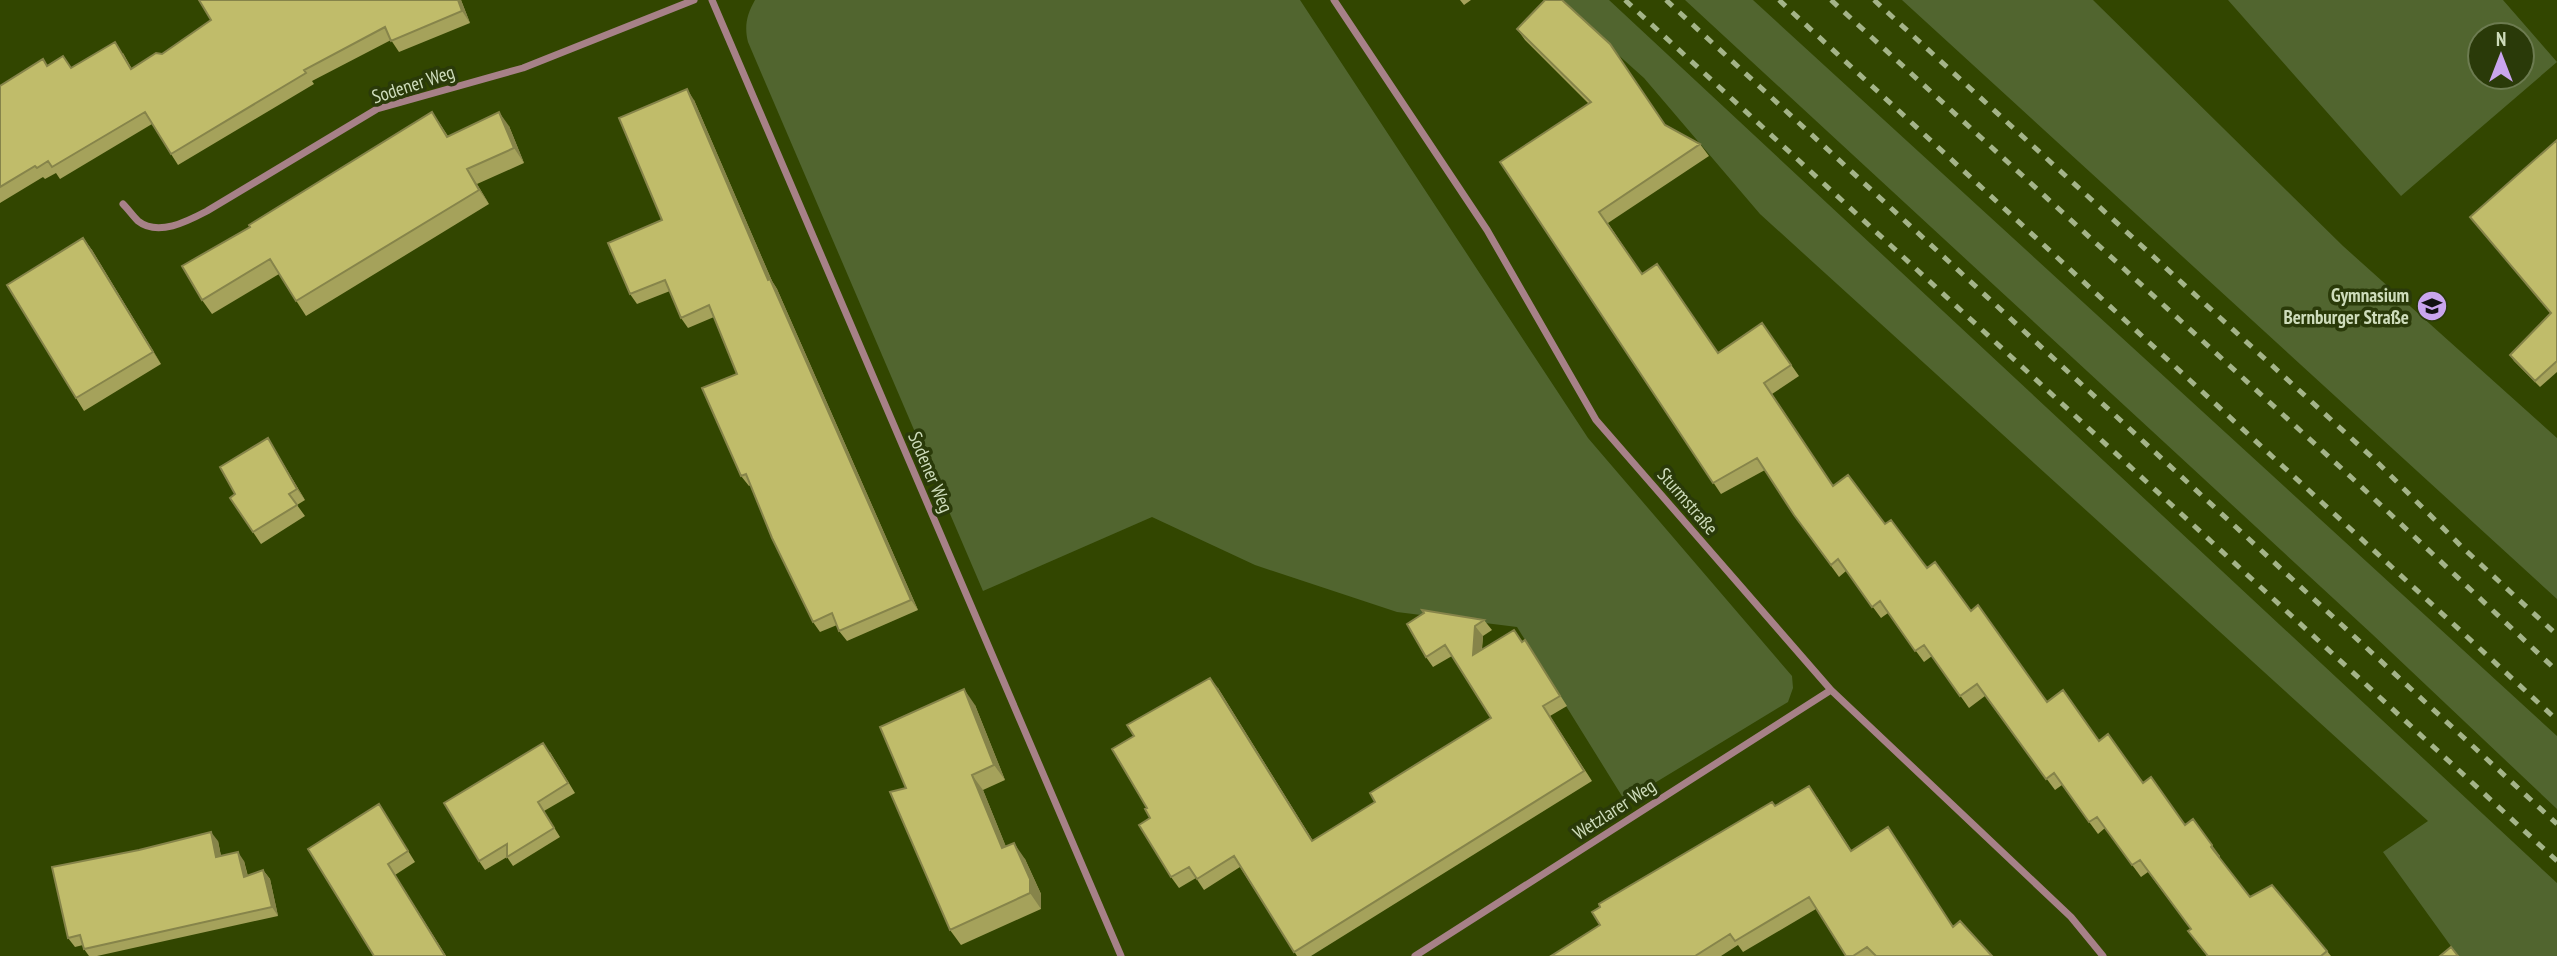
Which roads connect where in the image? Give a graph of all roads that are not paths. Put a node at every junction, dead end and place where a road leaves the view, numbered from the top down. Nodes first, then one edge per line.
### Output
1 (694, 0) edge
2 (712, 0) edge
3 (1334, 0) edge
4 (124, 204) dead end
5 (1830, 690) junction
6 (1121, 956) edge
7 (1415, 956) edge
8 (2103, 956) edge

1 - 4 street, Sodener Weg
2 - 6 street, Sodener Weg
3 - 5 street, Sturmstraße
5 - 7 street, Wetzlarer Weg
5 - 8 street, Sturmstraße

